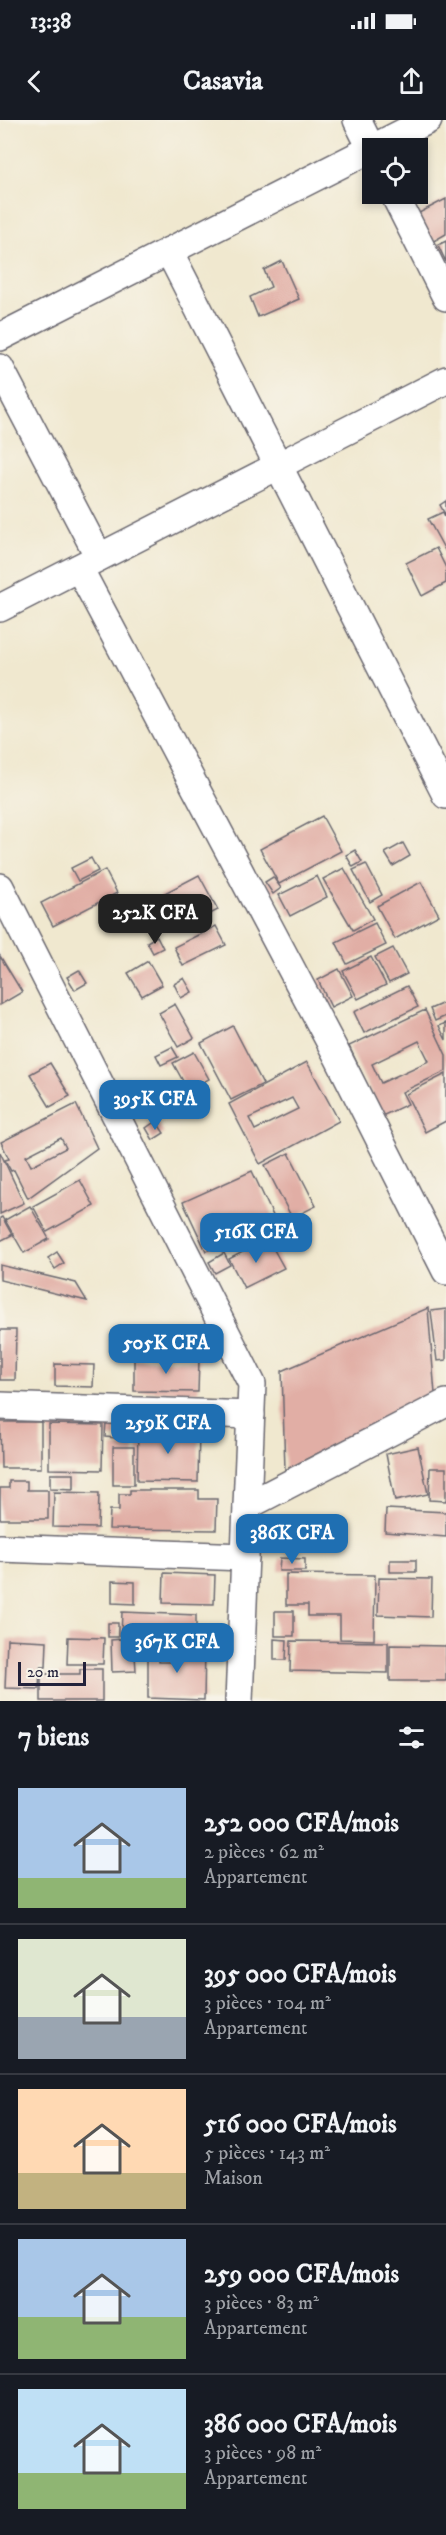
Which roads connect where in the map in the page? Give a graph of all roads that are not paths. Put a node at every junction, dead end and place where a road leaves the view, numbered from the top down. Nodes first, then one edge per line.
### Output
1 (357, 120) edge
2 (428, 120) edge
3 (366, 138) edge
4 (393, 138) edge
5 (362, 154) edge
6 (399, 204) edge
7 (169, 251) junction
8 (446, 297) edge
9 (0, 337) edge
10 (0, 368) edge
11 (446, 381) edge
12 (278, 466) junction
13 (89, 563) junction
14 (0, 608) edge
15 (446, 795) edge
16 (0, 887) edge
17 (446, 1271) edge
18 (446, 1403) edge
19 (0, 1406) edge
20 (250, 1415) junction
21 (247, 1506) junction
22 (0, 1548) edge
23 (245, 1557) junction
24 (239, 1701) edge

1 - 3 street
2 - 4 street
5 - 7 street
6 - 8 street
7 - 9 street
7 - 12 street
10 - 13 street
11 - 12 street
12 - 13 street
12 - 15 street
13 - 14 street
13 - 17 street
16 - 20 street
18 - 21 street
19 - 20 street
20 - 21 street
21 - 23 street
22 - 23 street
23 - 24 street

